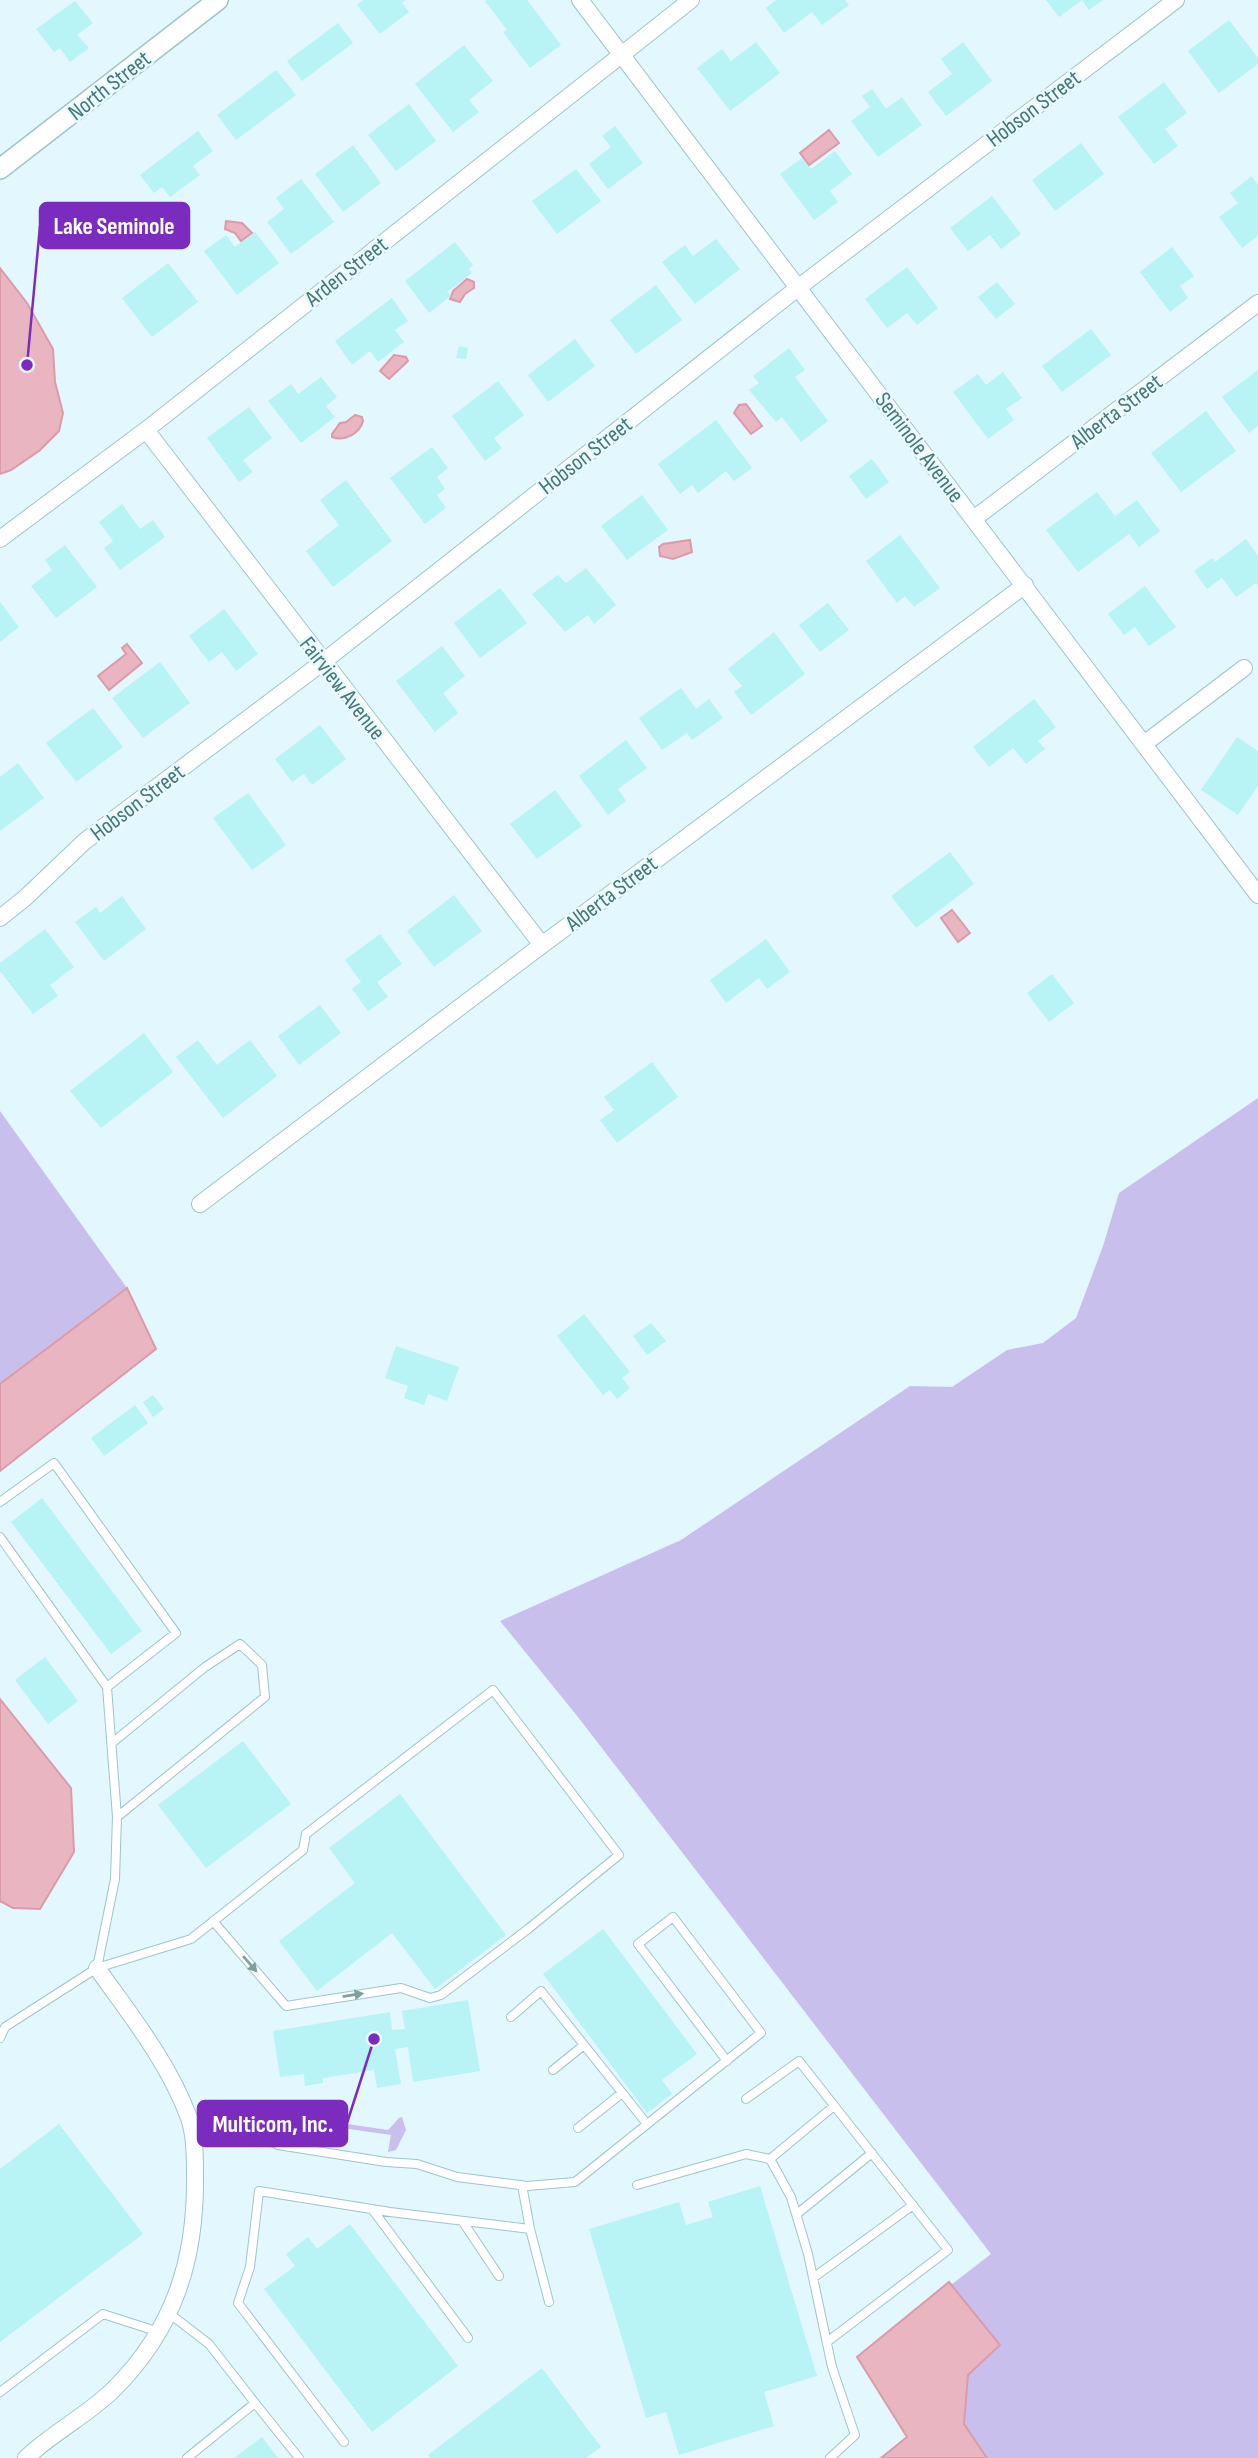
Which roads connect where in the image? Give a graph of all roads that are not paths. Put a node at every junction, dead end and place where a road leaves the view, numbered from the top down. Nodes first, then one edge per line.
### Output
1 (218, 0) edge
2 (580, 0) edge
3 (691, 0) edge
4 (1176, 0) edge
5 (621, 53) junction
6 (0, 169) edge
7 (799, 287) junction
8 (1258, 303) edge
9 (146, 430) junction
10 (975, 518) junction
11 (0, 540) edge
12 (1025, 585) junction
13 (323, 662) junction
14 (1244, 668) dead end
15 (1144, 744) junction
16 (1258, 895) edge
17 (0, 918) edge
18 (542, 945) junction
19 (200, 1204) dead end
20 (0, 1502) edge
21 (0, 1537) edge
22 (107, 1688) junction
23 (112, 1743) junction
24 (117, 1817) junction
25 (213, 1922) junction
26 (97, 1968) junction
27 (511, 2017) dead end
28 (2, 2026) edge
29 (0, 2038) edge
30 (584, 2045) junction
31 (727, 2061) junction
32 (552, 2070) dead end
33 (622, 2093) junction
34 (746, 2099) dead end
35 (834, 2106) junction
36 (190, 2121) junction
37 (647, 2124) junction
38 (578, 2128) dead end
39 (872, 2153) junction
40 (770, 2159) junction
41 (522, 2185) junction
42 (637, 2185) dead end
43 (912, 2205) junction
44 (372, 2209) junction
45 (797, 2214) junction
46 (463, 2222) junction
47 (530, 2230) junction
48 (499, 2276) dead end
49 (813, 2278) junction
50 (549, 2302) dead end
51 (170, 2314) junction
52 (159, 2332) junction
53 (468, 2337) dead end
54 (827, 2342) junction
55 (0, 2392) edge
56 (255, 2403) junction
57 (344, 2442) dead end
58 (26, 2458) edge
59 (187, 2458) edge
60 (299, 2458) edge
61 (830, 2458) edge

1 - 6 street, North Street
2 - 5 street, Seminole Avenue
3 - 5 street, Arden Street
4 - 7 street, Hobson Street
5 - 7 street, Seminole Avenue
5 - 9 street, Arden Street
7 - 10 street, Seminole Avenue
7 - 13 street, Hobson Street
8 - 10 street, Alberta Street
9 - 11 street, Arden Street
9 - 13 street, Fairview Avenue
10 - 12 street, Seminole Avenue
12 - 15 street, Seminole Avenue
12 - 18 street, Alberta Street
13 - 17 street, Hobson Street
13 - 18 street, Fairview Avenue
14 - 15 street
15 - 16 street, Seminole Avenue
18 - 19 street, Alberta Street
20 - 22 lane
21 - 22 lane
22 - 23 lane
23 - 24 lane
23 - 24 lane
24 - 26 lane
25 -> 25 lane
25 - 26 lane
26 - 28 lane
26 - 36 street
27 - 30 lane
28 - 29 lane
30 - 32 lane
30 - 33 lane
31 - 31 lane
31 - 37 lane
33 - 37 lane
33 - 38 lane
34 - 35 lane
35 - 39 lane
35 - 40 lane
36 - 41 lane
36 - 51 street
37 - 41 lane
39 - 43 lane
39 - 45 lane
40 - 42 lane
40 - 45 lane
41 - 47 lane
43 - 49 lane
43 - 54 lane
44 - 46 lane
44 - 53 lane
44 - 57 lane
45 - 49 lane
46 - 47 lane
46 - 48 lane
47 - 50 lane
49 - 54 lane
51 - 52 street
51 - 56 lane
52 - 55 lane
52 - 58 street
54 - 61 lane
56 - 59 lane
56 - 60 lane

